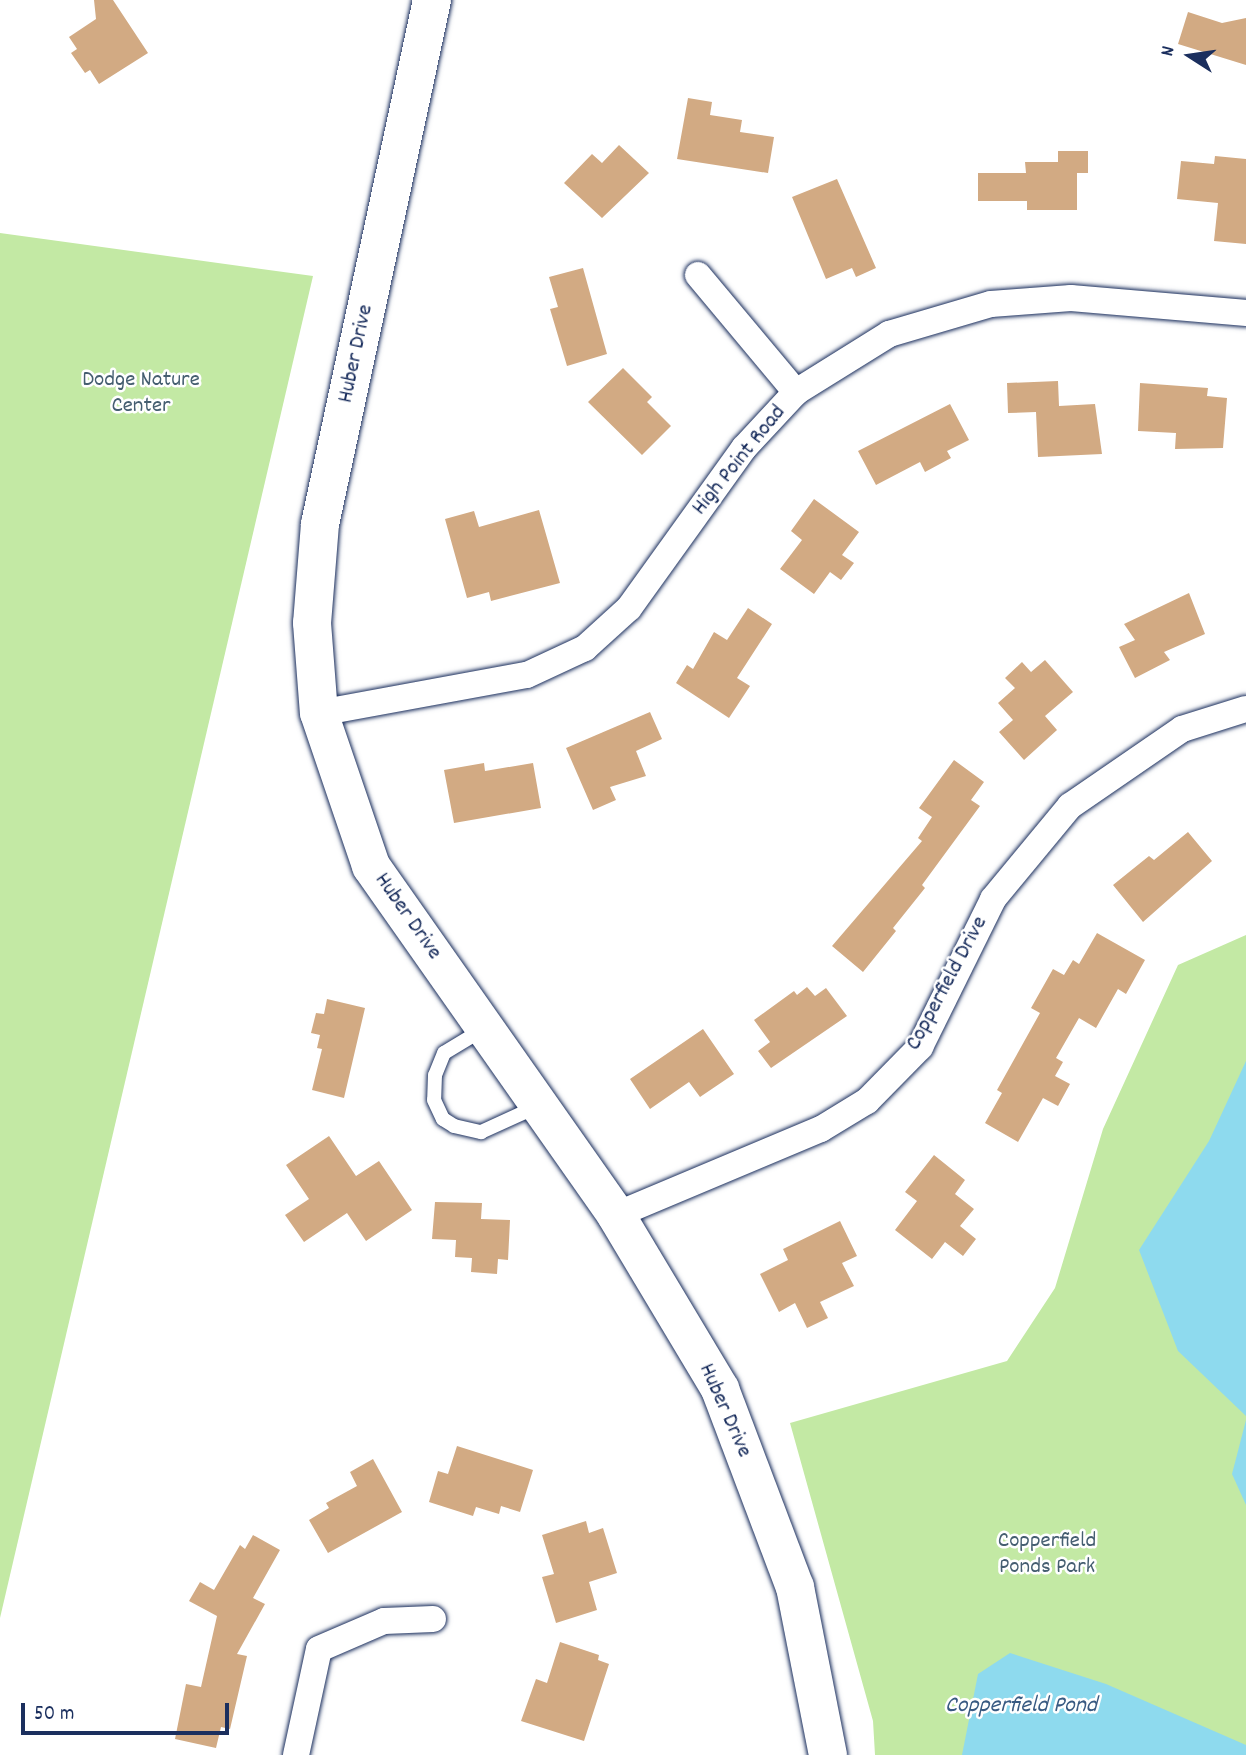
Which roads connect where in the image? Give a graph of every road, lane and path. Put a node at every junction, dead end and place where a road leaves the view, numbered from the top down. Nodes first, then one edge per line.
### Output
1 (432, 0) edge
2 (698, 275) dead end
3 (1246, 313) edge
4 (796, 391) junction
5 (1246, 709) edge
6 (319, 713) junction
7 (485, 1028) junction
8 (539, 1105) junction
9 (616, 1215) junction
10 (433, 1619) dead end
11 (296, 1755) edge
12 (828, 1755) edge

1 - 6 street, Huber Drive
2 - 4 street
3 - 4 street, High Point Road
4 - 6 street, High Point Road
5 - 9 street, Copperfield Drive
6 - 7 street, Huber Drive
7 - 8 street, Huber Drive
7 - 8 lane
8 - 9 street, Huber Drive
9 - 12 street, Huber Drive
10 - 11 street

